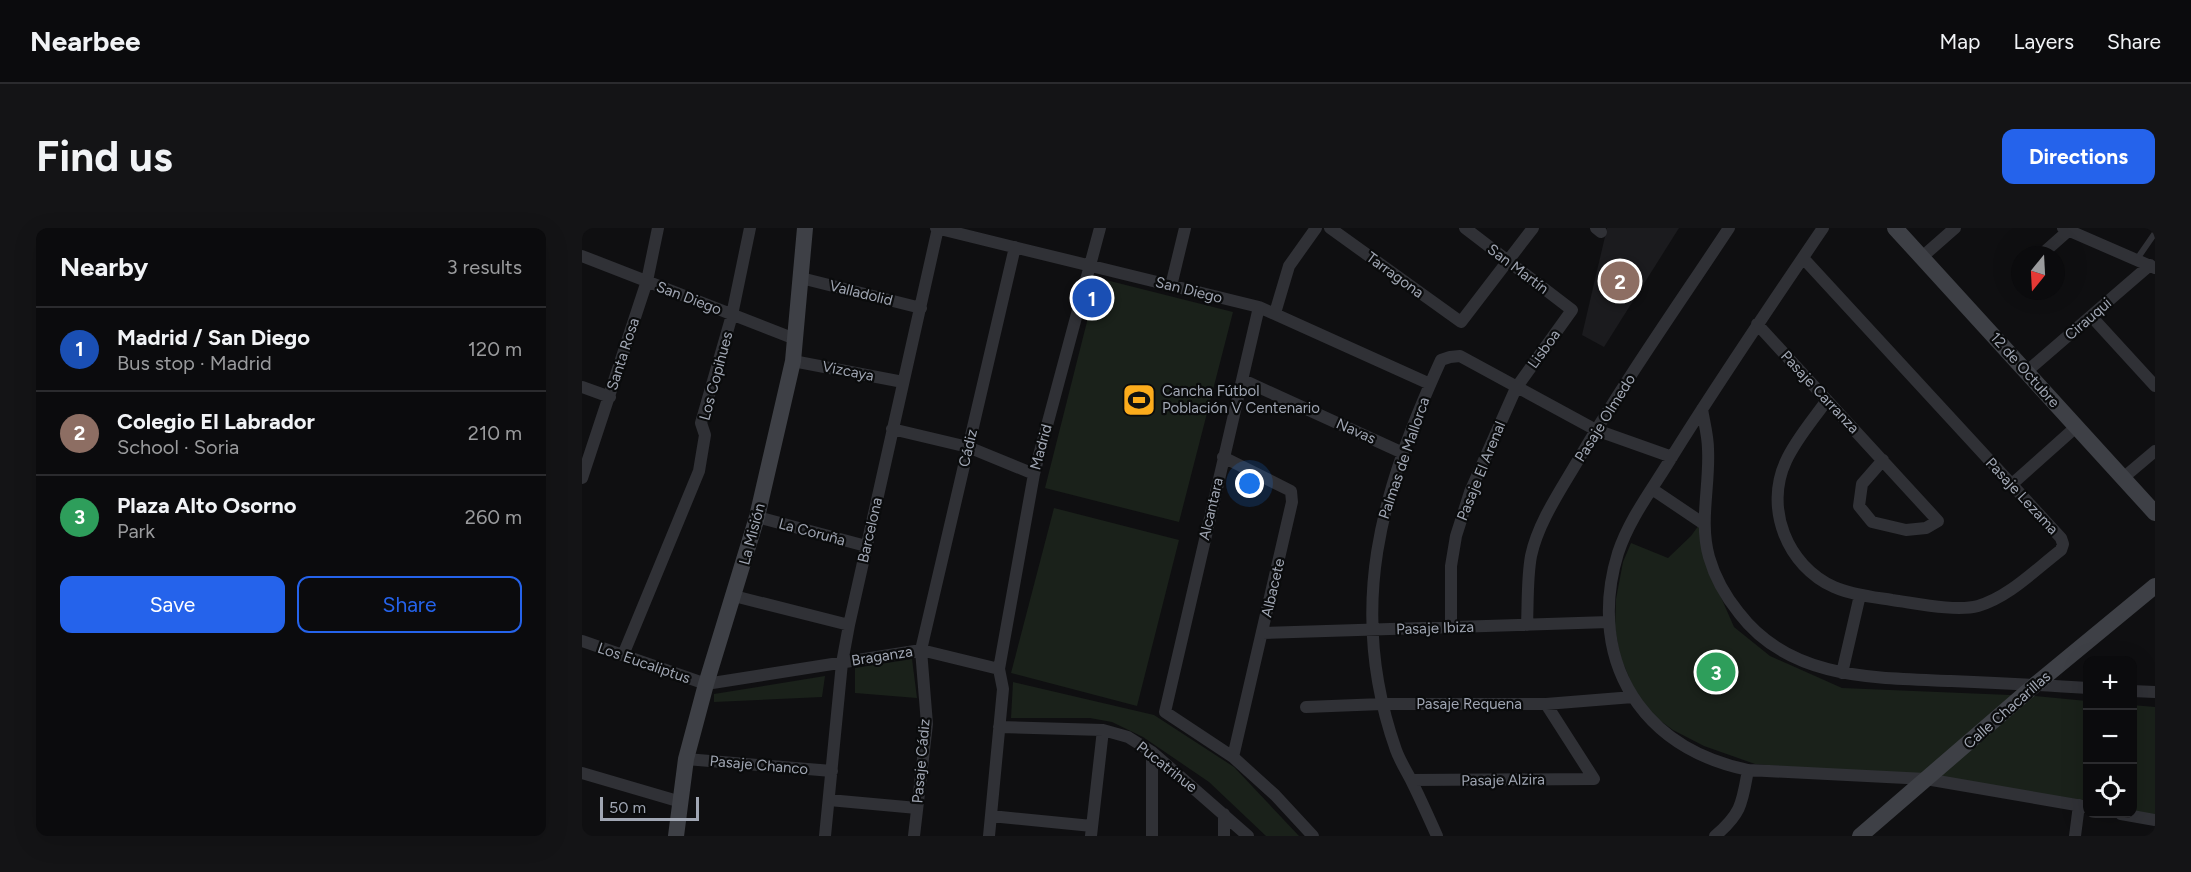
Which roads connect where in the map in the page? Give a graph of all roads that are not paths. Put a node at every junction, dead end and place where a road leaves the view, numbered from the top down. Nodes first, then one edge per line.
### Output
1 (658, 228) edge
2 (750, 228) edge
3 (805, 228) edge
4 (938, 228) edge
5 (1100, 228) edge
6 (1185, 228) edge
7 (1316, 228) edge
8 (1330, 228) edge
9 (1465, 228) edge
10 (1533, 228) edge
11 (1729, 228) edge
12 (1823, 228) edge
13 (1895, 228) edge
14 (1955, 228) edge
15 (2066, 230) edge
16 (2155, 233) edge
17 (2050, 246) edge
18 (1015, 247) junction
19 (582, 256) edge
20 (1922, 257) junction
21 (1803, 258) junction
22 (2136, 260) junction
23 (1508, 261) junction
24 (1091, 266) junction
25 (2153, 267) edge
26 (801, 279) junction
27 (647, 282) junction
28 (1171, 285) junction
29 (1258, 307) junction
30 (921, 308) junction
31 (1572, 310) joint
32 (1275, 313) junction
33 (732, 315) junction
34 (2091, 316) junction
35 (1757, 324) junction
36 (795, 339) junction
37 (793, 361) junction
38 (2026, 372) junction
39 (1243, 380) junction
40 (903, 382) junction
41 (1430, 384) junction
42 (2155, 386) edge
43 (582, 387) edge
44 (1516, 388) junction
45 (610, 397) junction
46 (1827, 400) junction
47 (1702, 409) junction
48 (2076, 427) junction
49 (892, 429) junction
50 (1596, 430) junction
51 (968, 447) junction
52 (2155, 451) edge
53 (1403, 453) junction
54 (1223, 457) junction
55 (1672, 457) junction
56 (1883, 460) junction
57 (1034, 474) junction
58 (582, 478) edge
59 (2123, 478) junction
60 (2011, 484) junction
61 (1652, 489) junction
62 (2155, 513) edge
63 (757, 517) junction
64 (1704, 524) junction
65 (866, 546) junction
66 (2155, 586) edge
67 (1860, 595) junction
68 (734, 597) junction
69 (1609, 622) junction
70 (849, 625) junction
71 (1527, 625) junction
72 (1451, 627) junction
73 (1371, 630) junction
74 (1262, 633) junction
75 (582, 641) edge
76 (921, 650) junction
77 (623, 655) junction
78 (842, 663) junction
79 (999, 669) junction
80 (1842, 673) junction
81 (706, 684) junction
82 (2036, 684) junction
83 (2083, 688) edge
84 (2137, 691) edge
85 (2155, 692) edge
86 (1633, 697) junction
87 (1546, 704) junction
88 (1382, 705) junction
89 (1306, 707) dead end
90 (999, 727) junction
91 (1103, 730) junction
92 (1152, 752) junction
93 (1233, 757) junction
94 (687, 759) junction
95 (1748, 770) junction
96 (832, 771) junction
97 (582, 773) edge
98 (1926, 779) junction
99 (1412, 780) junction
100 (829, 800) junction
101 (681, 801) junction
102 (2083, 806) edge
103 (917, 808) junction
104 (1224, 814) junction
105 (991, 816) junction
106 (2137, 816) edge
107 (2155, 820) edge
108 (1091, 831) edge
109 (676, 836) edge
110 (825, 836) edge
111 (914, 836) edge
112 (989, 836) edge
113 (1152, 836) edge
114 (1224, 836) edge
115 (1248, 836) edge
116 (1313, 836) edge
117 (1437, 836) edge
118 (1715, 836) edge
119 (1860, 836) edge
120 (2075, 836) edge

1 - 27 street, Santa Rosa
2 - 33 street, Los Copihues
3 - 26 street, La Misión
4 - 18 street, San Diego
4 - 30 street, Barcelona
5 - 24 street, Madrid
6 - 28 street
7 - 32 street
8 - 23 street, Tarragona
9 - 23 street, San Martín
10 - 23 street
11 - 50 street, Pasaje Olmedo
12 - 21 street
13 - 20 street, 12 de Octubre
14 - 20 street
15 - 17 street
15 - 22 street
16 - 22 lane
18 - 24 street, San Diego
18 - 51 street, Cádiz
19 - 27 street, San Diego
20 - 38 street, 12 de Octubre
21 - 35 street
21 - 60 street, Pasaje Lezama
22 - 25 street
23 - 31 street, San Martín
24 - 28 street, San Diego
24 - 57 street, Madrid
25 - 34 street, Cirauqui
26 - 30 street, Valladolid
26 - 36 street, La Misión
27 - 33 street, San Diego
27 - 45 street, Santa Rosa
28 - 29 street, San Diego
29 - 32 street, San Diego
29 - 39 street, Alcantara
30 - 40 street, Barcelona
31 - 44 street, Lisboa
32 - 41 street, San Diego
33 - 36 street, San Diego
33 - 77 street, Los Copihues
34 - 38 street, Cirauqui
34 - 42 street
35 - 46 street, Pasaje Carranza
35 - 47 street
36 - 37 street, La Misión
37 - 40 street, Vizcaya
37 - 63 street, La Misión
38 - 48 street, 12 de Octubre
39 - 53 street, Navas
39 - 54 street, Alcantara
40 - 49 street, Barcelona
41 - 44 street, Palmas de Mallorca
41 - 53 street, Palmas de Mallorca
43 - 45 street
44 - 50 street, Palmas de Mallorca
44 - 72 street, Pasaje El Arenal
45 - 58 street, Santa Rosa
46 - 56 street, Pasaje Carranza
46 - 67 street, Pasaje Lezama
47 - 55 street
47 - 64 street
48 - 59 street, 12 de Octubre
48 - 60 street
49 - 51 street
49 - 65 street, Barcelona
50 - 55 street, Palmas de Mallorca
50 - 71 street, Pasaje Olmedo
51 - 57 street
51 - 76 street, Cádiz
52 - 59 street
53 - 73 street, Palmas de Mallorca
54 - 74 street, Albacete
54 - 93 street, Alcantara
55 - 61 street
56 - 56 street, Pasaje Carranza
57 - 79 street, Madrid
59 - 62 street, 12 de Octubre
60 - 67 street, Pasaje Lezama
61 - 64 street
61 - 69 street
63 - 65 street, La Coruña
63 - 68 street, La Misión
64 - 80 street
65 - 70 street, Barcelona
66 - 82 street, Calle Chacarillas
67 - 80 street
68 - 70 street
68 - 81 street, La Misión
69 - 71 street, Pasaje Ibiza
69 - 86 street
70 - 78 street, Barcelona
71 - 72 street, Pasaje Ibiza
72 - 73 street, Pasaje Ibiza
73 - 74 street, Pasaje Ibiza
73 - 88 street, Palmas de Mallorca
74 - 93 street, Albacete
75 - 77 street, Los Eucaliptus
76 - 78 street, Braganza
76 - 79 street, Braganza
76 - 103 street, Pasaje Cádiz
77 - 81 street, Los Eucaliptus
78 - 81 street, Braganza
78 - 96 street, Barcelona
79 - 90 street
80 - 82 street
81 - 94 street, La Misión
82 - 83 street
82 - 98 street, Calle Chacarillas
84 - 85 street
86 - 87 street, Pasaje Requena
86 - 95 street
87 - 88 street, Pasaje Requena
87 - 99 street, Pasaje Alzira
88 - 89 street, Pasaje Requena
88 - 99 street, Palmas de Mallorca
90 - 91 street, Pucatrihue
90 - 105 street
91 - 92 street, Pucatrihue
91 - 108 street
92 - 104 street, Pucatrihue
92 - 113 street
93 - 116 street
94 - 96 street, Pasaje Chanco
94 - 101 street, La Misión
95 - 98 street
95 - 118 street
96 - 100 street, Barcelona
97 - 101 street
98 - 102 street
98 - 119 street, Calle Chacarillas
99 - 117 street, Palmas de Mallorca
100 - 103 street
100 - 110 street, Barcelona
101 - 109 street, La Misión
102 - 120 street
103 - 111 street, Pasaje Cádiz
104 - 114 street
104 - 115 street, Pucatrihue
105 - 108 street
105 - 112 street
106 - 107 street

